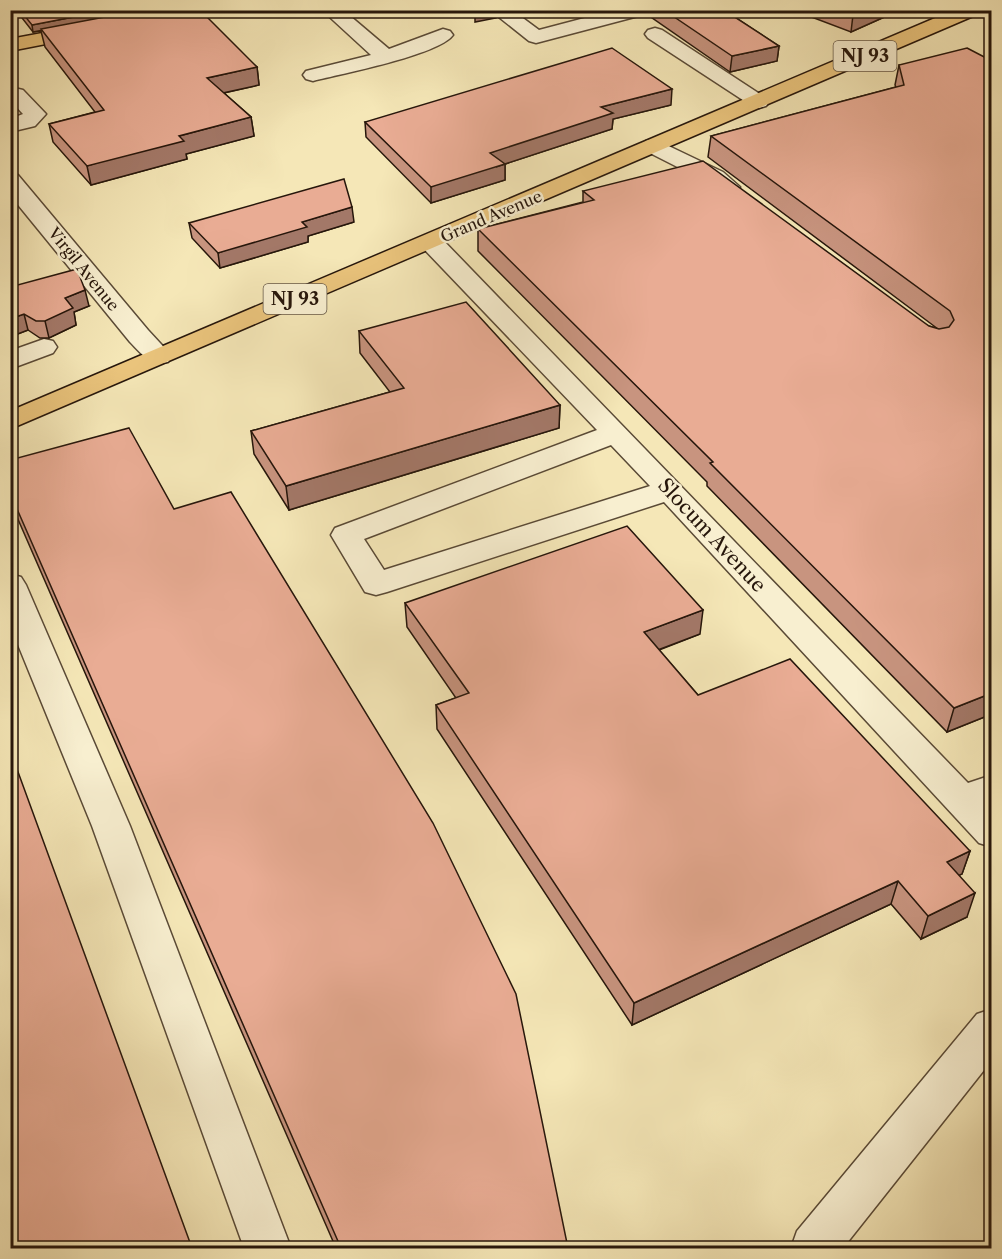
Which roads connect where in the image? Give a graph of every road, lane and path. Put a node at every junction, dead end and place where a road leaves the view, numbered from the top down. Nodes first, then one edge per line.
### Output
1 (331, 10) edge
2 (499, 10) edge
3 (639, 10) edge
4 (971, 10) edge
5 (107, 27) edge
6 (656, 34) dead end
7 (443, 35) dead end
8 (10, 45) edge
9 (386, 57) junction
10 (314, 75) dead end
11 (10, 93) edge
12 (759, 102) junction
13 (10, 126) edge
14 (654, 146) junction
15 (10, 180) edge
16 (743, 198) edge
17 (35, 209) junction
18 (10, 217) edge
19 (430, 242) junction
20 (44, 347) edge
21 (159, 356) junction
22 (10, 361) edge
23 (10, 421) edge
24 (616, 433) junction
25 (670, 490) junction
26 (10, 585) edge
27 (976, 794) edge
28 (992, 832) edge
29 (992, 1027) edge
30 (268, 1248) edge
31 (814, 1248) edge

1 - 9 street
2 - 3 street
4 - 12 main road, Grand Avenue / NJ 93
5 - 8 main road
6 - 12 street
7 - 9 street
9 - 10 street
11 - 13 street
12 - 14 main road, Grand Avenue / NJ 93
14 - 16 street
14 - 19 main road, Grand Avenue / NJ 93
15 - 17 street, Virgil Avenue
17 - 18 street
17 - 21 street, Virgil Avenue
19 - 21 main road, Grand Avenue / NJ 93
19 - 24 street, Slocum Avenue
20 - 22 street
21 - 23 main road, Grand Avenue / NJ 93
24 - 25 street, Slocum Avenue
24 - 25 street
25 - 27 street, Slocum Avenue
26 - 30 street
27 - 28 street, Slocum Avenue
29 - 31 street

